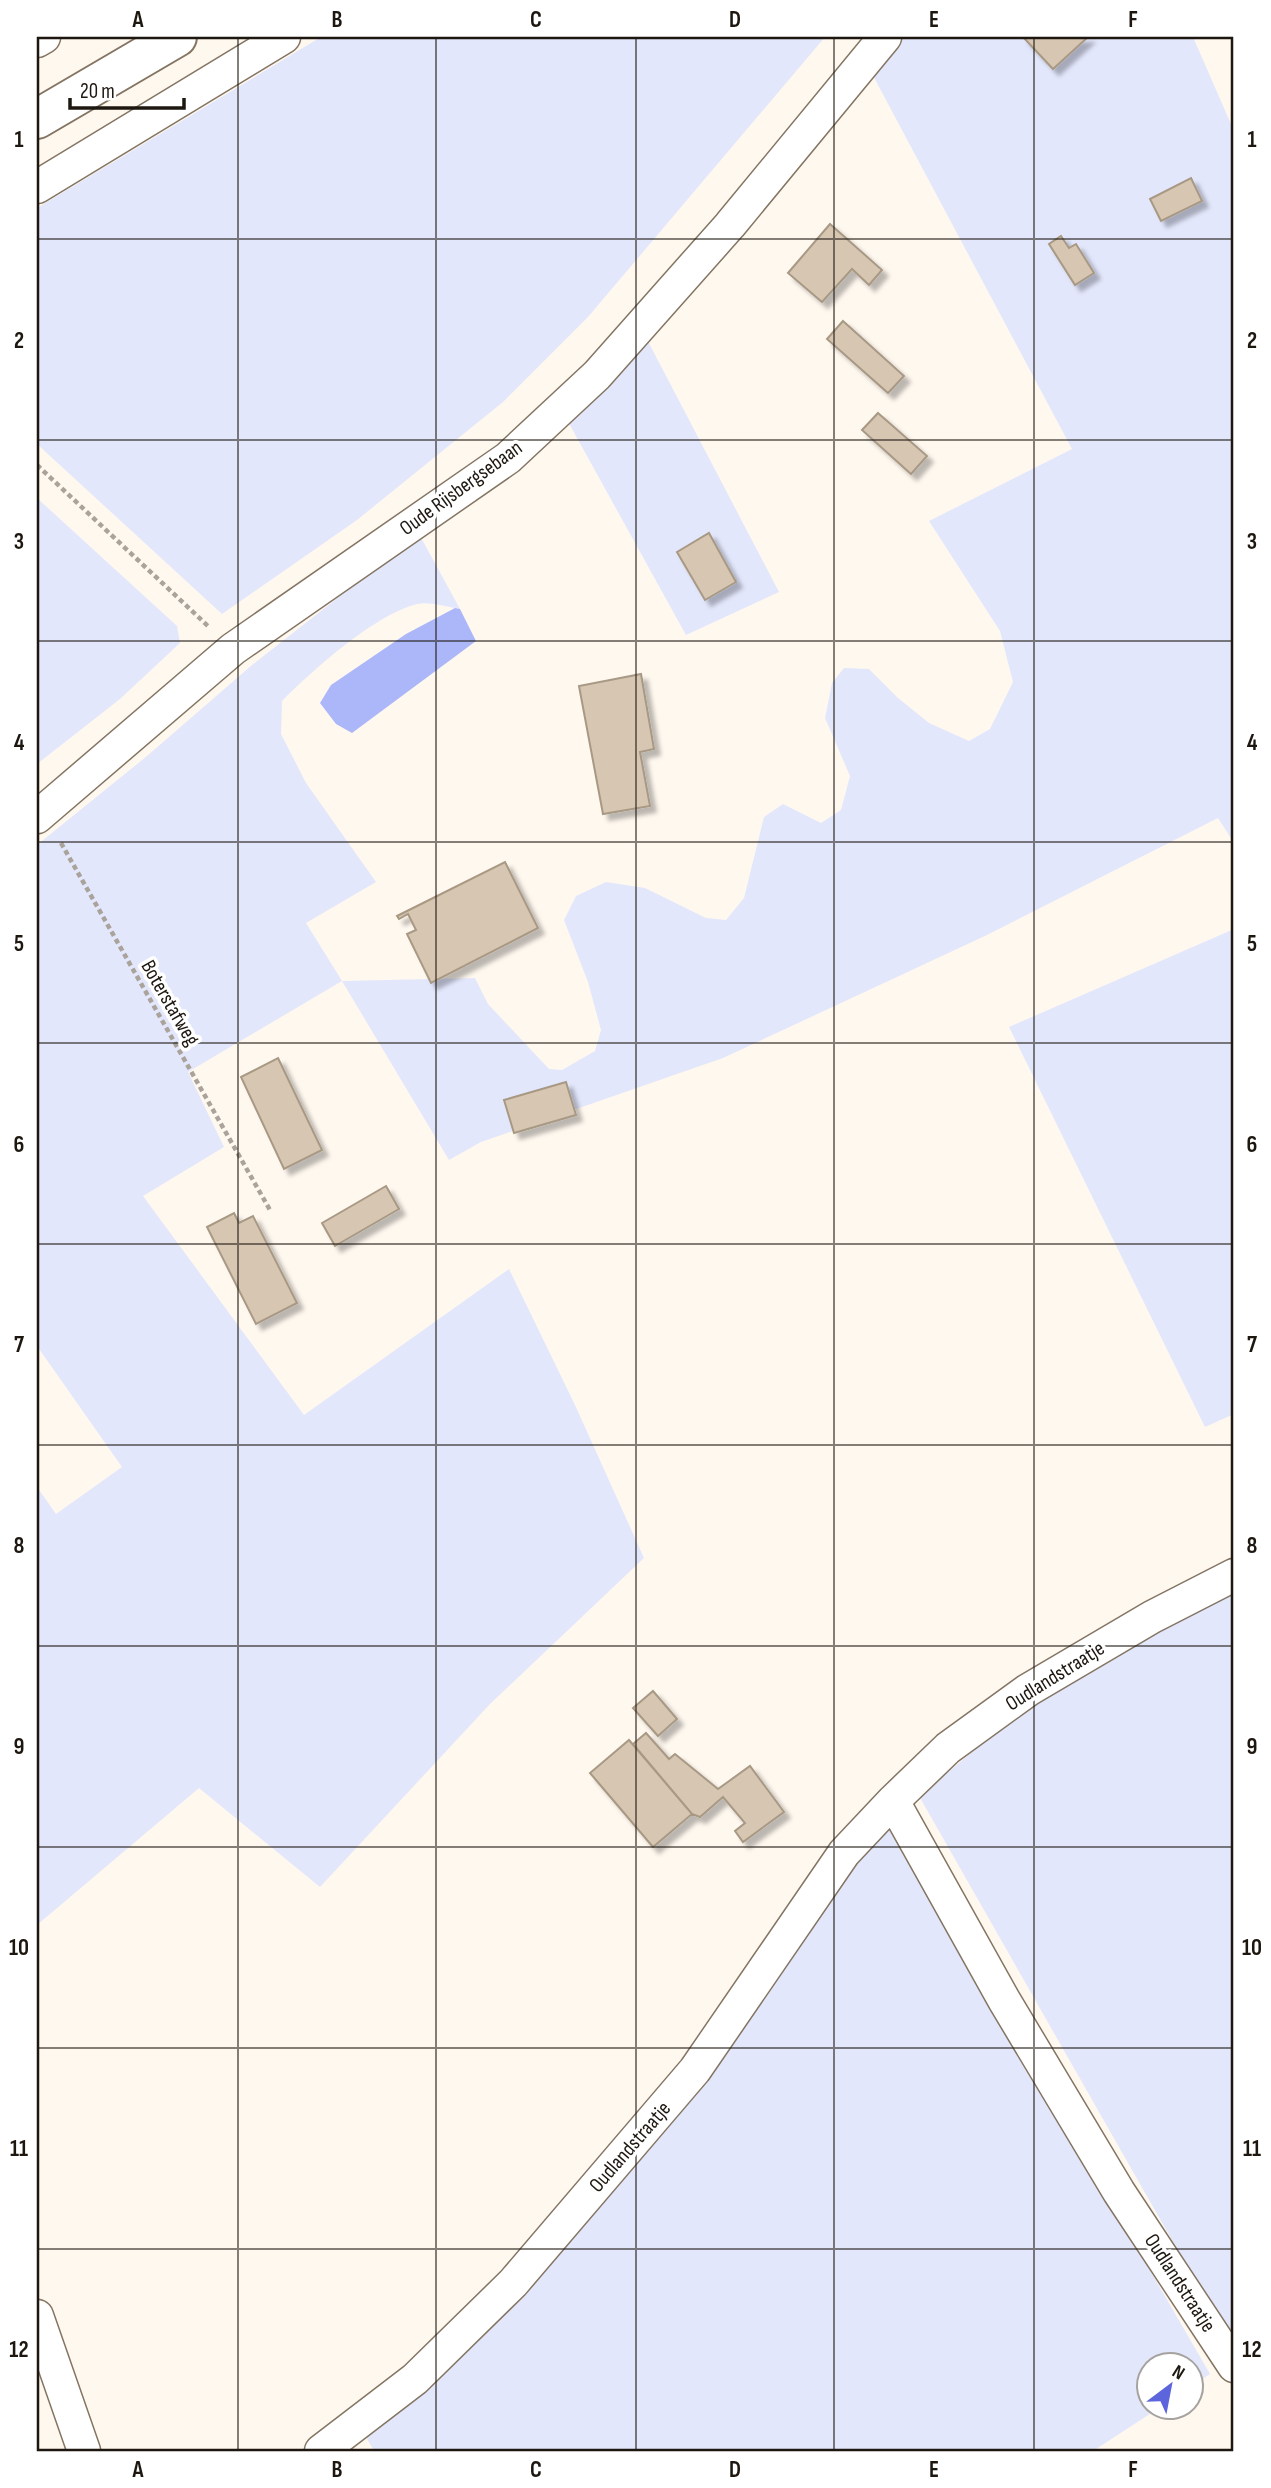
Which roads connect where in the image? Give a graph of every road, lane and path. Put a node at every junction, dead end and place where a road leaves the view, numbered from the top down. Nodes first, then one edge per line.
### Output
1 (44, 37) edge
2 (177, 37) edge
3 (284, 37) edge
4 (885, 37) edge
5 (37, 41) edge
6 (37, 119) edge
7 (37, 187) edge
8 (37, 466) edge
9 (233, 649) junction
10 (40, 814) edge
11 (270, 1210) dead end
12 (1234, 1575) edge
13 (893, 1801) junction
14 (37, 2316) edge
15 (1234, 2366) edge
16 (84, 2451) edge
17 (321, 2451) edge

1 - 5 street
2 - 6 main road
3 - 7 street
4 - 9 street, Oude Rijsbergsebaan
8 - 9 path
9 - 10 street, Oude Rijsbergsebaan
10 - 11 path, Boterstafweg
12 - 13 street, Oudlandstraatje
13 - 15 street, Oudlandstraatje
13 - 17 street, Oudlandstraatje
14 - 16 street

